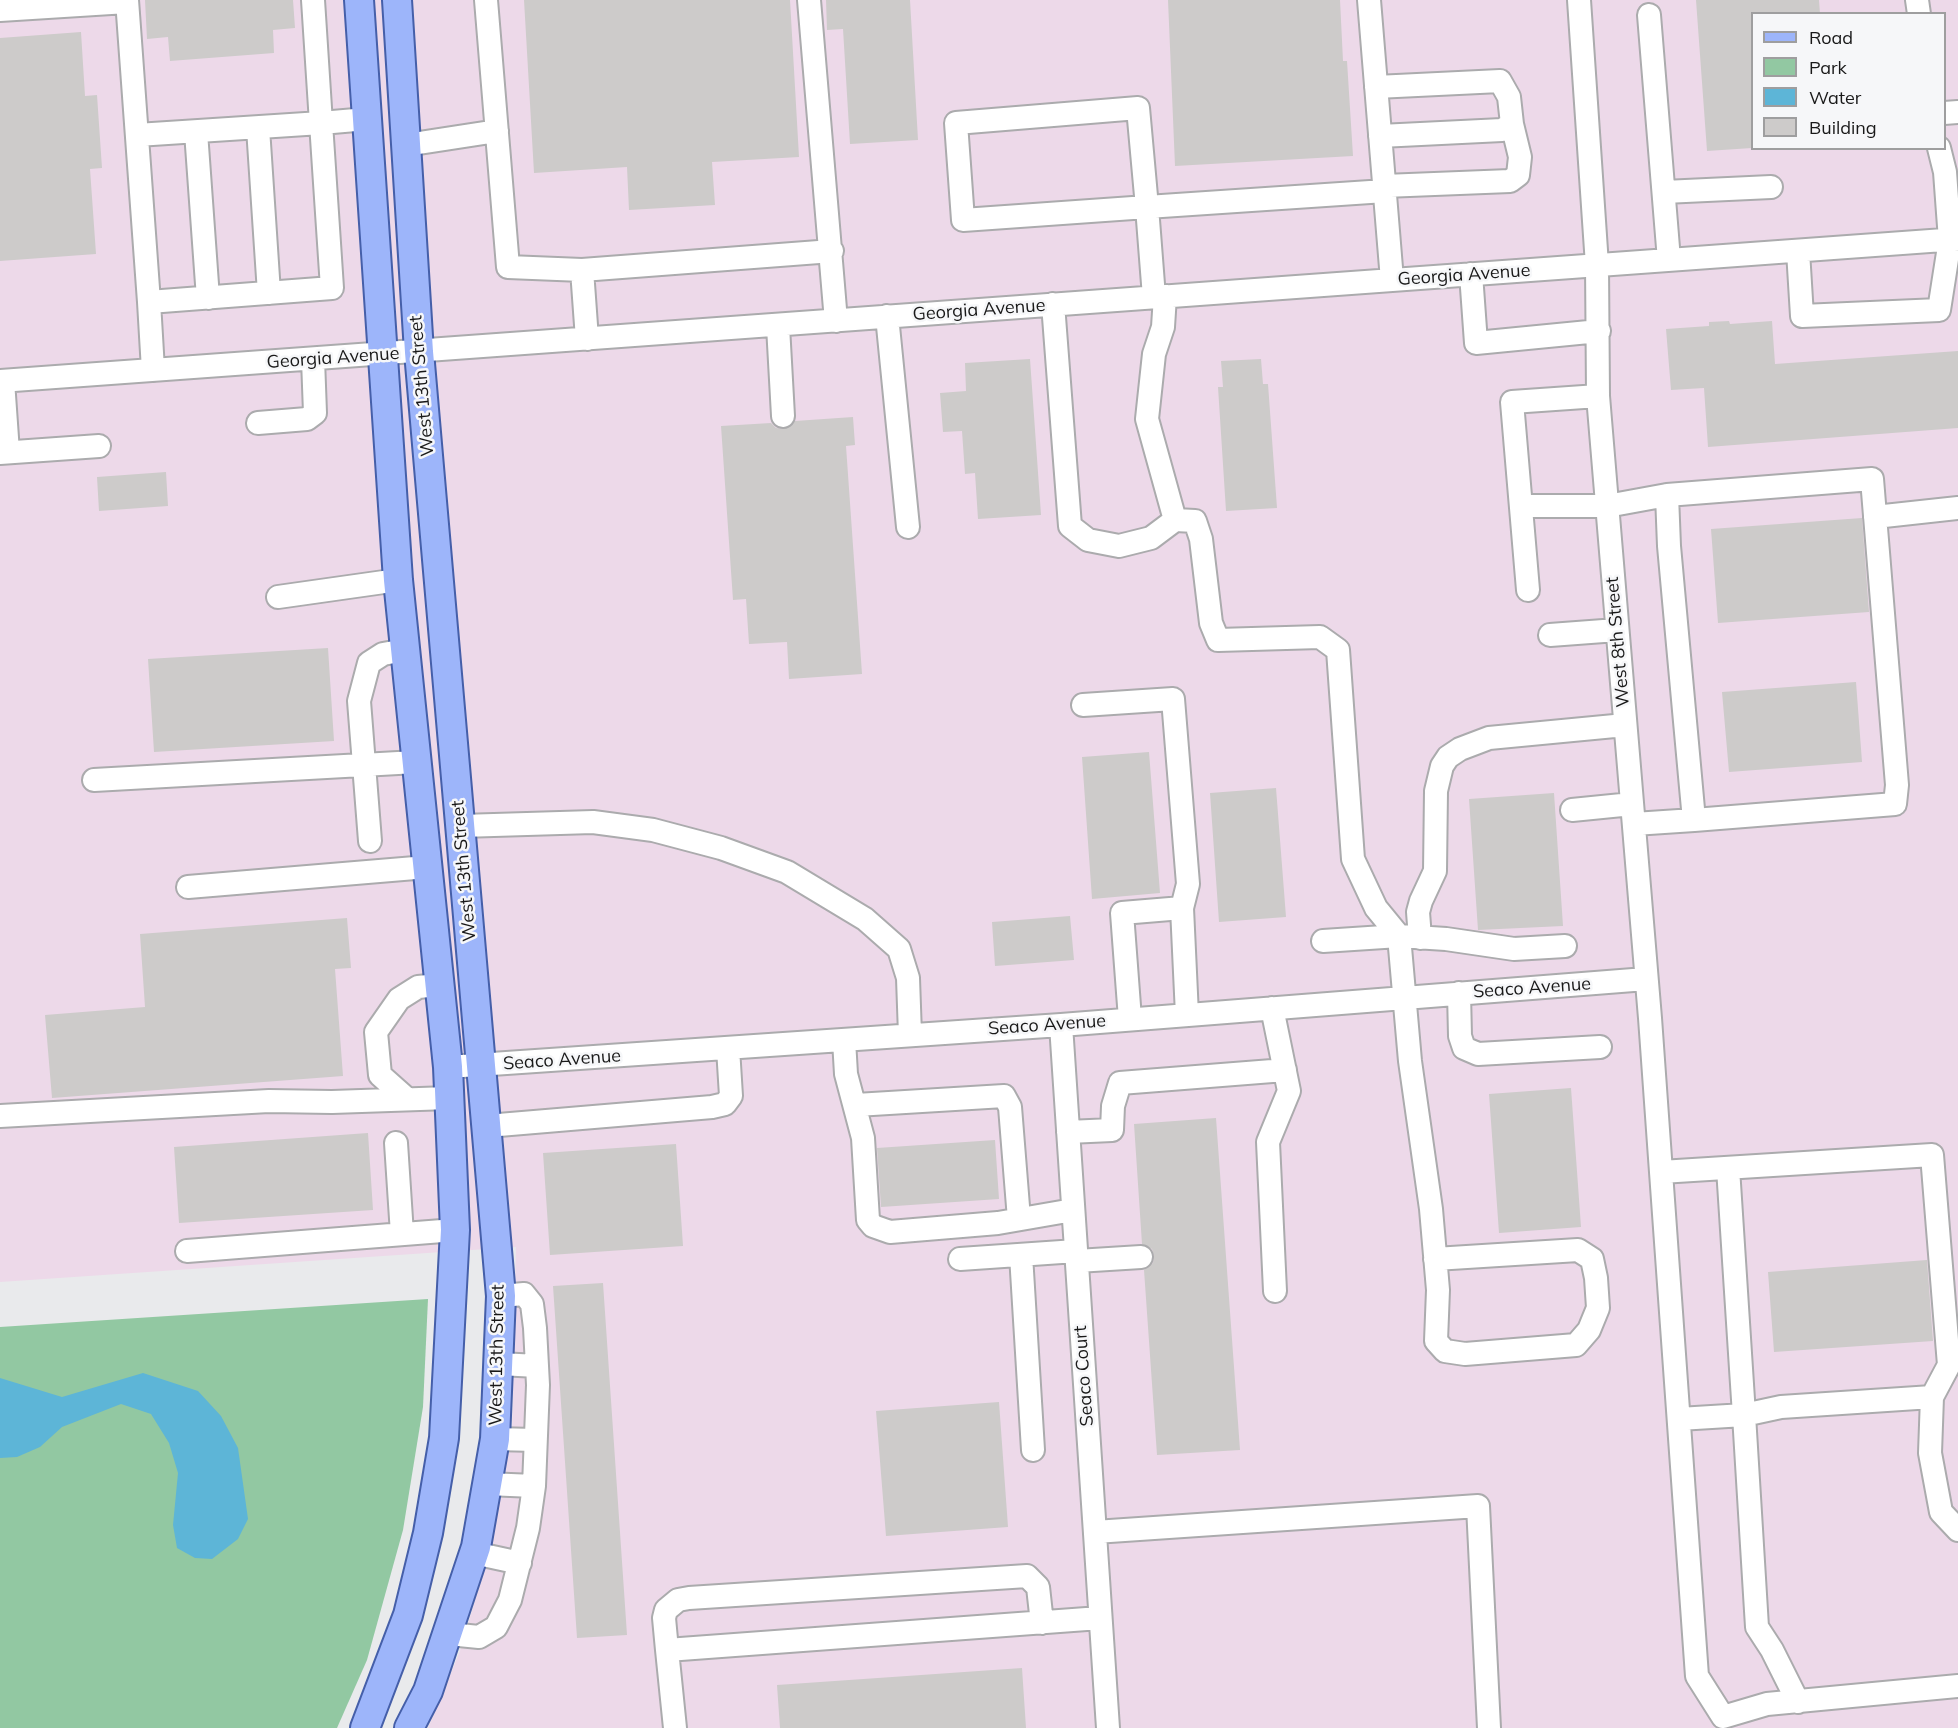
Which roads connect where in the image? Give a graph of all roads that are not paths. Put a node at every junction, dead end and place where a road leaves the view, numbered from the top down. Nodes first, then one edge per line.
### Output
1 (313, 0) edge
2 (359, 0) edge
3 (397, 0) edge
4 (486, 0) edge
5 (809, 0) edge
6 (1369, 0) edge
7 (1579, 0) edge
8 (127, 1) edge
9 (0, 10) edge
10 (1649, 15) dead end
11 (1376, 87) junction
12 (367, 119) junction
13 (321, 123) junction
14 (1512, 124) junction
15 (258, 128) junction
16 (497, 131) junction
17 (196, 132) junction
18 (136, 135) junction
19 (1380, 136) junction
20 (406, 145) junction
21 (1940, 150) edge
22 (1951, 171) edge
23 (1771, 187) dead end
24 (1385, 189) junction
25 (1664, 192) junction
26 (1147, 207) junction
27 (1954, 239) edge
28 (832, 251) junction
29 (1798, 251) junction
30 (1669, 260) junction
31 (1597, 265) junction
32 (582, 270) junction
33 (1471, 274) junction
34 (1392, 280) junction
35 (269, 293) junction
36 (1160, 297) junction
37 (207, 298) junction
38 (149, 302) junction
39 (1053, 304) junction
40 (887, 316) junction
41 (836, 321) junction
42 (778, 327) junction
43 (1599, 331) junction
44 (587, 339) junction
45 (418, 351) junction
46 (384, 354) junction
47 (313, 359) junction
48 (153, 370) junction
49 (2, 381) edge
50 (1598, 396) junction
51 (783, 416) dead end
52 (258, 423) dead end
53 (99, 446) dead end
54 (4, 453) edge
55 (1667, 495) junction
56 (1522, 506) junction
57 (1607, 506) junction
58 (1958, 508) edge
59 (1875, 517) junction
60 (1175, 520) junction
61 (908, 527) dead end
62 (398, 580) junction
63 (1527, 590) dead end
64 (278, 597) dead end
65 (1617, 630) junction
66 (1550, 635) dead end
67 (405, 651) junction
68 (1083, 705) dead end
69 (1625, 725) junction
70 (416, 762) junction
71 (364, 765) junction
72 (94, 780) dead end
73 (1572, 810) dead end
74 (1633, 814) junction
75 (1694, 820) junction
76 (461, 826) junction
77 (370, 841) dead end
78 (427, 867) junction
79 (188, 887) dead end
80 (1182, 908) junction
81 (1410, 937) junction
82 (1323, 941) dead end
83 (1565, 946) dead end
84 (1646, 979) junction
85 (439, 985) junction
86 (1459, 993) junction
87 (1403, 998) junction
88 (1272, 1008) junction
89 (1187, 1015) junction
90 (1130, 1019) junction
91 (1061, 1025) junction
92 (910, 1035) junction
93 (844, 1040) junction
94 (1600, 1047) dead end
95 (728, 1048) junction
96 (482, 1065) junction
97 (448, 1067) junction
98 (1285, 1070) junction
99 (449, 1098) junction
100 (406, 1100) junction
101 (856, 1105) junction
102 (0, 1116) edge
103 (487, 1126) junction
104 (1068, 1132) junction
105 (396, 1143) dead end
106 (1728, 1168) junction
107 (1661, 1172) junction
108 (1073, 1210) junction
109 (1019, 1220) junction
110 (455, 1230) junction
111 (402, 1234) junction
112 (187, 1251) dead end
113 (1021, 1255) junction
114 (1076, 1256) junction
115 (1141, 1257) dead end
116 (960, 1259) dead end
117 (1435, 1259) junction
118 (1275, 1291) dead end
119 (501, 1296) junction
120 (500, 1364) junction
121 (537, 1366) junction
122 (1932, 1397) junction
123 (1744, 1415) junction
124 (1679, 1419) junction
125 (495, 1439) junction
126 (535, 1440) junction
127 (1033, 1450) dead end
128 (487, 1484) junction
129 (534, 1486) junction
130 (1958, 1530) edge
131 (1095, 1532) junction
132 (474, 1553) junction
133 (520, 1563) junction
134 (1100, 1618) junction
135 (1042, 1623) junction
136 (449, 1634) junction
137 (667, 1650) junction
138 (1958, 1686) edge
139 (1798, 1702) junction
140 (365, 1728) edge
141 (409, 1728) edge
142 (675, 1728) edge
143 (1108, 1728) edge
144 (1489, 1728) edge

1 - 13 street
2 - 12 main road, West 13th Street
3 - 20 main road, West 13th Street
4 - 16 street
5 - 28 street
6 - 11 street
7 - 31 street, West 8th Street
8 - 9 street
8 - 18 street
10 - 25 street
11 - 14 street
11 - 19 street
12 - 13 street
12 - 46 main road, West 13th Street
13 - 15 street
13 - 35 street
14 - 19 street
14 - 24 street
15 - 17 street
15 - 35 street
16 - 20 street
16 - 32 street
17 - 18 street
17 - 37 street
18 - 38 street
19 - 24 street
20 - 45 main road, West 13th Street
21 - 22 street
22 - 27 street
23 - 25 street
24 - 26 street
24 - 34 street
25 - 30 street
26 - 26 street
26 - 36 street
27 - 29 street, Georgia Avenue
27 - 29 street
28 - 32 street
28 - 41 street
29 - 30 street, Georgia Avenue
30 - 31 street, Georgia Avenue
31 - 33 street, Georgia Avenue
31 - 43 street, West 8th Street
32 - 44 street
33 - 34 street, Georgia Avenue
33 - 43 street
34 - 36 street, Georgia Avenue
35 - 37 street
36 - 39 street, Georgia Avenue
36 - 60 street
37 - 38 street
38 - 48 street
39 - 40 street, Georgia Avenue
39 - 60 street
40 - 41 street, Georgia Avenue
40 - 61 street
41 - 42 street, Georgia Avenue
42 - 44 street, Georgia Avenue
42 - 51 street
43 - 50 street, West 8th Street
44 - 45 street, Georgia Avenue
45 - 46 street, Georgia Avenue
45 - 76 main road, West 13th Street
46 - 47 street, Georgia Avenue
46 - 62 main road, West 13th Street
47 - 48 street, Georgia Avenue
47 - 52 street
48 - 49 street, Georgia Avenue
49 - 54 street
50 - 56 street
50 - 57 street, West 8th Street
53 - 54 street
55 - 57 street
55 - 59 street
55 - 75 street
56 - 57 street
56 - 63 street
57 - 65 street, West 8th Street
58 - 59 street
59 - 75 street
60 - 81 street
62 - 64 street
62 - 67 main road, West 13th Street
65 - 66 street
65 - 69 street, West 8th Street
67 - 70 main road, West 13th Street
67 - 71 street
68 - 80 street
69 - 74 street, West 8th Street
69 - 81 street
70 - 71 street
70 - 78 main road, West 13th Street
71 - 72 street
71 - 77 street
73 - 74 street
74 - 75 street
74 - 84 street, West 8th Street
76 - 92 street
76 - 96 main road, West 13th Street
78 - 79 street
78 - 85 main road, West 13th Street
80 - 89 street
80 - 90 street
81 - 82 street
81 - 83 street
81 - 87 street
84 - 86 street, Seaco Avenue
84 - 107 street, West 8th Street
85 - 97 main road, West 13th Street
85 - 100 street
86 - 87 street, Seaco Avenue
86 - 94 street
87 - 88 street, Seaco Avenue
87 - 117 street
88 - 89 street, Seaco Avenue
88 - 98 street
89 - 90 street, Seaco Avenue
90 - 91 street, Seaco Avenue
91 - 92 street, Seaco Avenue
91 - 104 street, Seaco Court
92 - 93 street, Seaco Avenue
93 - 95 street, Seaco Avenue
93 - 101 street
95 - 96 street, Seaco Avenue
95 - 103 street
96 - 97 street, Seaco Avenue
96 - 103 main road, West 13th Street
97 - 99 main road, West 13th Street
98 - 104 street
98 - 118 street
99 - 100 street
99 - 110 main road, West 13th Street
100 - 102 street
101 - 109 street
101 - 109 street
103 - 119 main road, West 13th Street
104 - 108 street, Seaco Court
105 - 111 street
106 - 107 street
106 - 122 street
106 - 123 street
107 - 124 street, West 8th Street
108 - 109 street
108 - 114 street, Seaco Court
110 - 111 street
110 - 140 main road, West 13th Street
111 - 112 street
113 - 114 street
113 - 116 street
113 - 127 street
114 - 115 street
114 - 131 street, Seaco Court
117 - 117 street
119 - 120 main road, West 13th Street
119 - 121 street
120 - 121 street
120 - 125 main road, West 13th Street
121 - 126 street
122 - 123 street
122 - 130 street
123 - 124 street
123 - 139 street
124 - 139 street, West 8th Street
125 - 126 street
125 - 128 main road, West 13th Street
126 - 129 street
128 - 129 street
128 - 132 main road, West 13th Street
129 - 133 street
131 - 134 street, Seaco Court
131 - 144 street
132 - 133 street
132 - 136 main road, West 13th Street
133 - 136 street
134 - 135 street
134 - 143 street, Seaco Court
135 - 137 street
135 - 137 street
136 - 141 main road, West 13th Street
137 - 142 street
138 - 139 street

